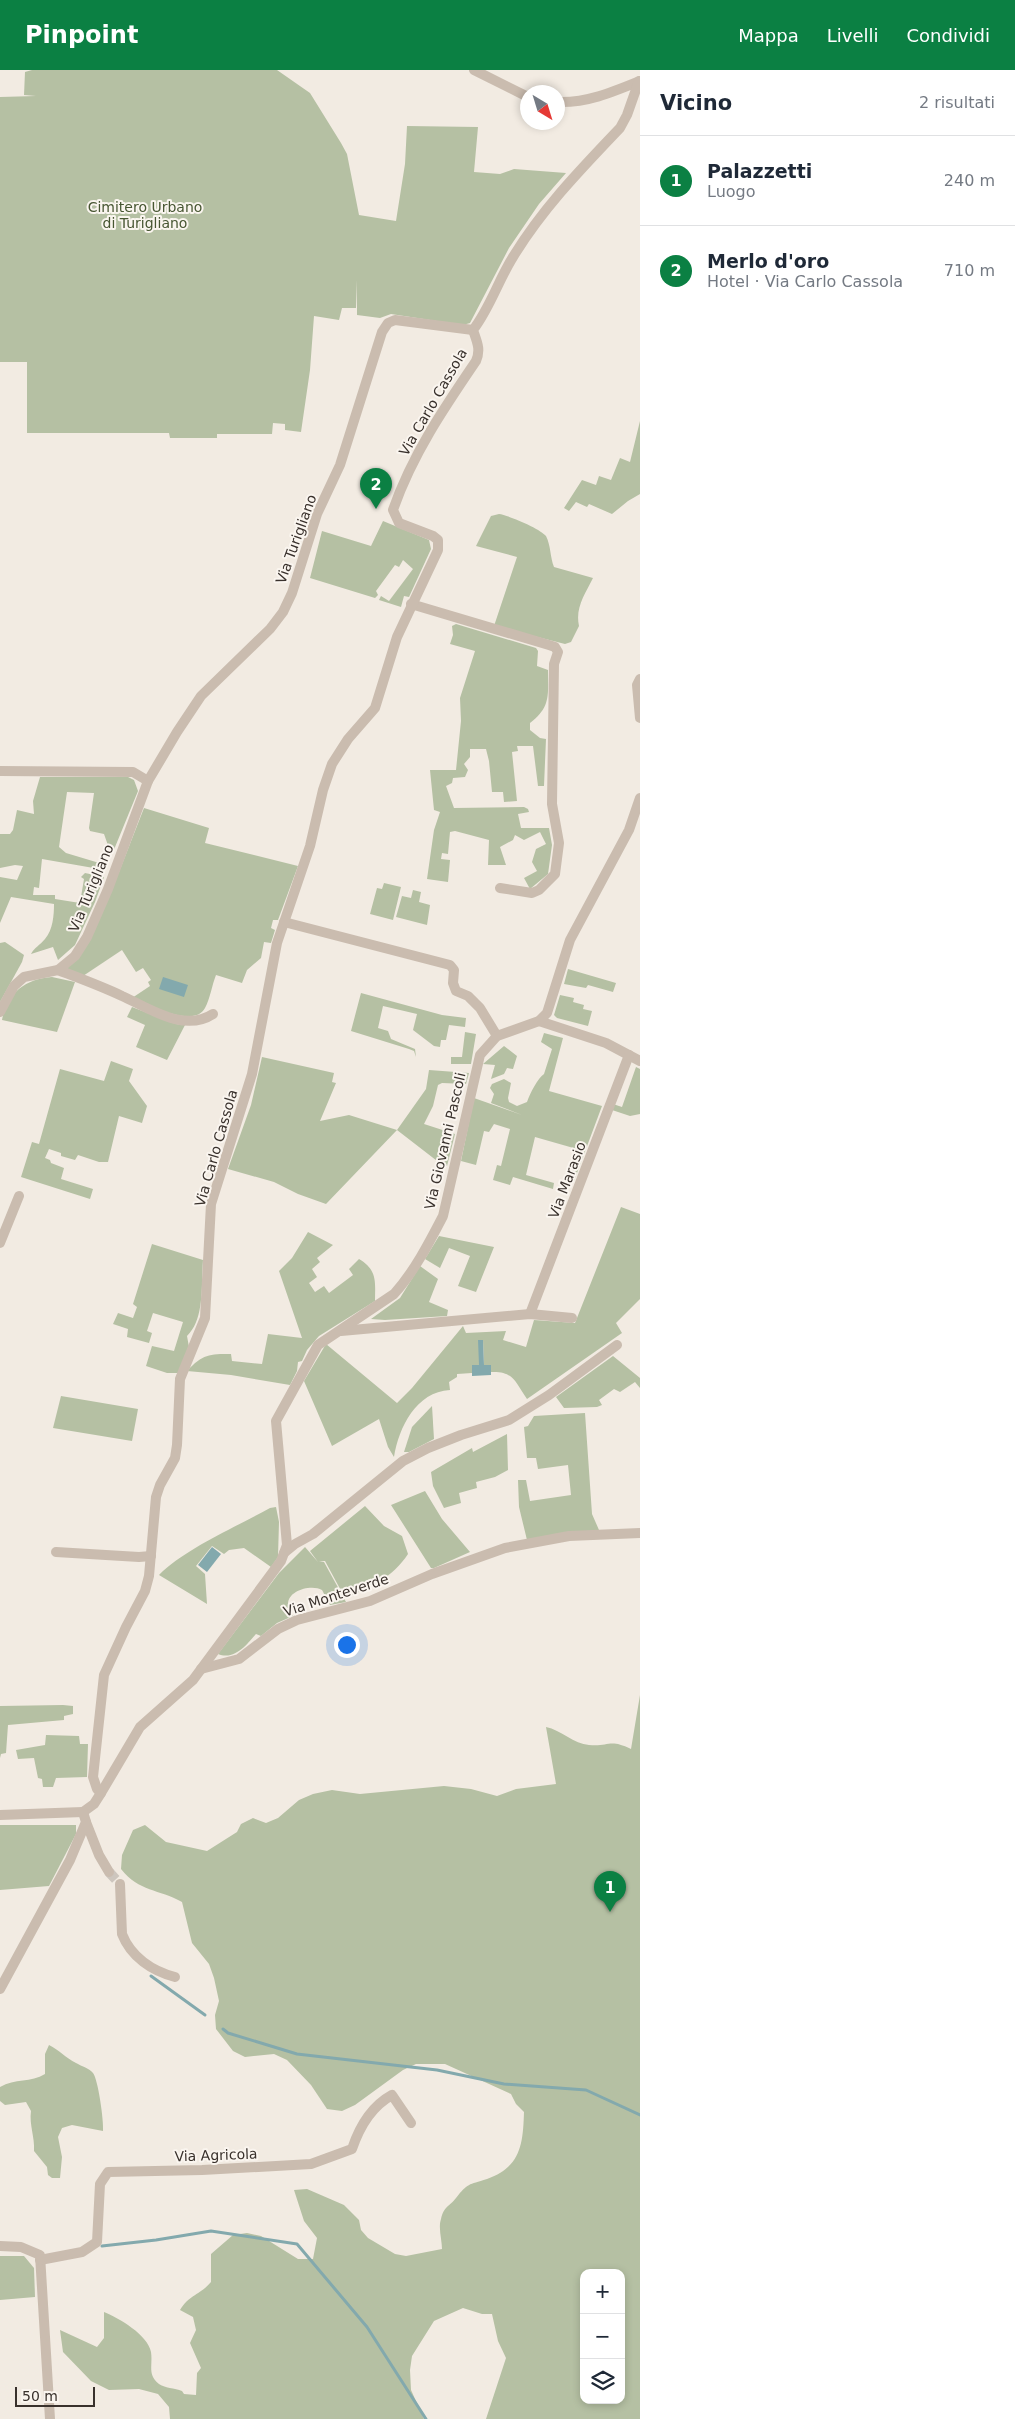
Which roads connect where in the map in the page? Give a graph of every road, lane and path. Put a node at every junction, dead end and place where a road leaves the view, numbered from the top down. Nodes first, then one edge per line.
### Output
1 (474, 70) edge
2 (640, 81) edge
3 (520, 93) edge
4 (565, 102) edge
5 (473, 330) junction
6 (411, 604) junction
7 (640, 679) edge
8 (640, 718) edge
9 (0, 771) edge
10 (148, 781) junction
11 (640, 798) edge
12 (500, 888) dead end
13 (284, 922) junction
14 (58, 970) junction
15 (0, 1012) edge
16 (213, 1014) dead end
17 (539, 1022) junction
18 (497, 1036) junction
19 (629, 1055) junction
20 (640, 1061) edge
21 (19, 1196) dead end
22 (0, 1243) edge
23 (530, 1314) junction
24 (572, 1318) dead end
25 (338, 1331) junction
26 (617, 1345) dead end
27 (640, 1533) edge
28 (56, 1552) dead end
29 (284, 1553) junction
30 (151, 1556) junction
31 (201, 1669) junction
32 (101, 1793) junction
33 (0, 1815) edge
34 (85, 1817) junction
35 (110, 1872) tunnel mouth
36 (120, 1884) tunnel mouth
37 (175, 1977) dead end
38 (0, 1989) edge
39 (411, 2123) dead end
40 (0, 2246) edge
41 (40, 2260) junction
42 (50, 2419) edge

1 - 3 street
2 - 4 street
2 - 5 street
5 - 6 street, Via Carlo Cassola
5 - 10 street, Via Turigliano
6 - 12 street
6 - 13 street, Via Carlo Cassola
7 - 8 street
9 - 10 street
10 - 14 street, Via Turigliano
11 - 17 street
13 - 18 street
13 - 30 street, Via Carlo Cassola
14 - 15 street
14 - 16 street
17 - 18 street, Via Giovanni Pascoli
17 - 19 street
18 - 25 street, Via Giovanni Pascoli
19 - 20 street
19 - 23 street, Via Marasio
21 - 22 street
23 - 24 street
23 - 25 street
25 - 29 street, Via Giovanni Pascoli
26 - 29 street, Via Giovanni Pascoli
27 - 31 street, Via Monteverde
28 - 30 street
29 - 31 street, Via Giovanni Pascoli
30 - 32 street, Via Carlo Cassola
31 - 32 street
32 - 34 street
33 - 34 street
34 - 35 street
34 - 38 street
36 - 37 street
39 - 41 street, Via Agricola
40 - 41 street
41 - 42 street

